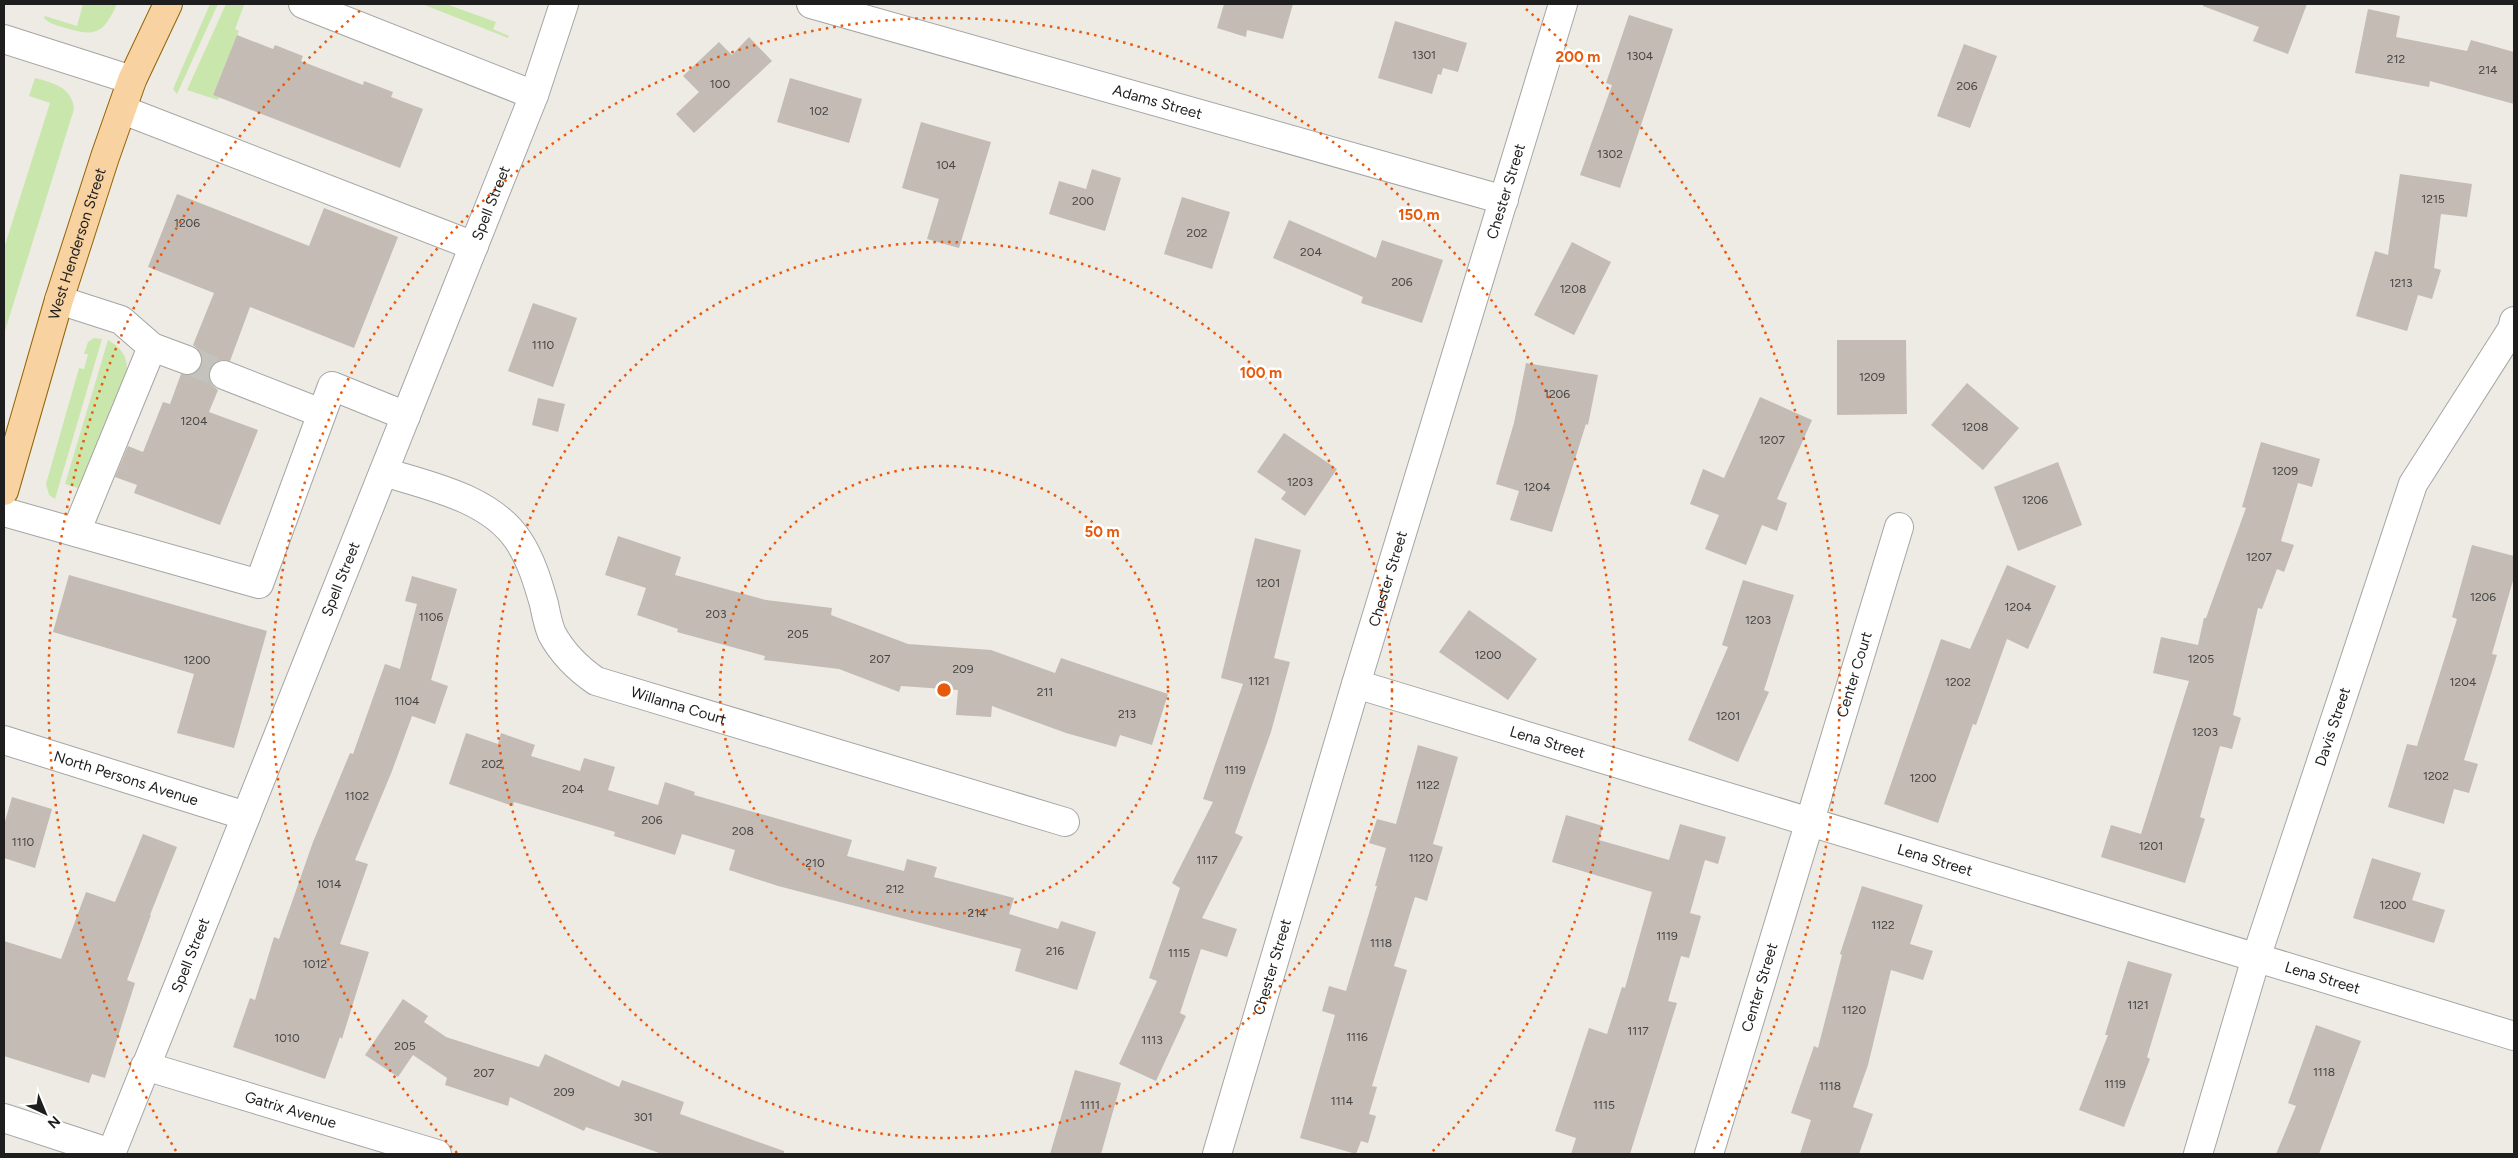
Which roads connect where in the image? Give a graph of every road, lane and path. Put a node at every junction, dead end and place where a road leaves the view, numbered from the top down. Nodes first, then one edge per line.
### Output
1 (168, 4) edge
2 (303, 4) edge
3 (564, 4) edge
4 (811, 4) edge
5 (1563, 4) edge
6 (4, 39) edge
7 (132, 80) junction
8 (534, 95) junction
9 (123, 110) junction
10 (1504, 200) junction
11 (474, 246) junction
12 (59, 300) junction
13 (2514, 321) edge
14 (152, 346) junction
15 (187, 360) tunnel mouth
16 (224, 375) tunnel mouth
17 (322, 414) junction
18 (406, 416) junction
19 (384, 472) junction
20 (4, 491) edge
21 (4, 512) edge
22 (1899, 528) dead end
23 (76, 532) junction
24 (1356, 684) junction
25 (4, 740) edge
26 (246, 816) junction
27 (1065, 822) dead end
28 (1809, 822) junction
29 (2256, 958) junction
30 (2514, 1036) edge
31 (145, 1066) junction
32 (4, 1118) edge
33 (111, 1154) edge
34 (437, 1154) edge
35 (1217, 1154) edge
36 (1709, 1154) edge
37 (2198, 1154) edge

1 - 7 main road, West Henderson Street
2 - 8 street
3 - 8 street, Spell Street
4 - 10 street, Adams Street
5 - 10 street, Chester Street
6 - 7 street
7 - 9 main road, West Henderson Street
8 - 11 street, Spell Street
9 - 11 street
9 - 12 main road, West Henderson Street
10 - 24 street, Chester Street
11 - 18 street, Spell Street
12 - 14 street
12 - 20 main road, West Henderson Street
13 - 29 street, Davis Street
14 - 15 street
14 - 23 street
16 - 17 street
17 - 18 street
17 - 23 street
18 - 19 street, Spell Street
19 - 26 street, Spell Street
19 - 27 street, Willanna Court
21 - 23 street
22 - 28 street, Center Court
24 - 28 street, Lena Street
24 - 35 street, Chester Street
25 - 26 street, North Persons Avenue
26 - 31 street, Spell Street
28 - 29 street, Lena Street
28 - 36 street, Center Street
29 - 30 street, Lena Street
29 - 37 street, Davis Street
31 - 33 street, Spell Street
31 - 34 street, Gatrix Avenue
32 - 33 street

